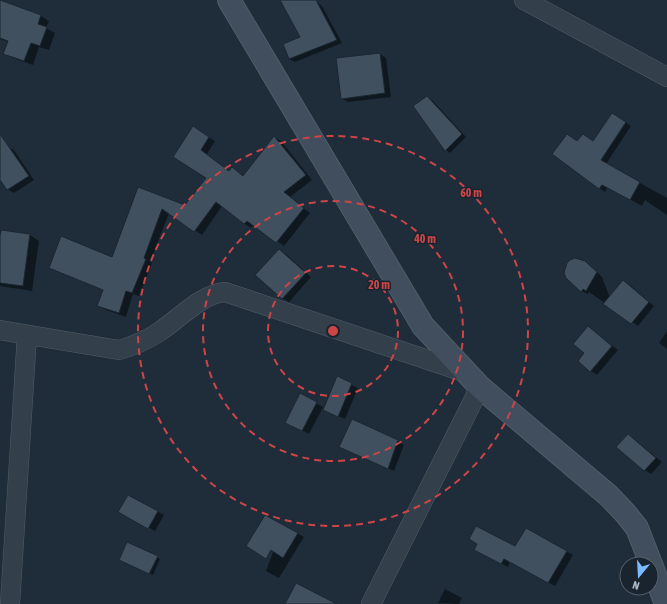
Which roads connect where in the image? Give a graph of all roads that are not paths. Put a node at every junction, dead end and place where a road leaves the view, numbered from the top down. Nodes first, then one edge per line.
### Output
1 (229, 0) edge
2 (524, 0) edge
3 (667, 77) edge
4 (0, 330) edge
5 (27, 335) junction
6 (473, 380) junction
7 (648, 556) edge
8 (659, 585) edge
9 (10, 604) edge
10 (371, 604) edge
11 (666, 604) edge

1 - 6 street
2 - 3 street
4 - 5 street
5 - 6 street
5 - 9 street
6 - 7 street
6 - 10 street
8 - 11 street

